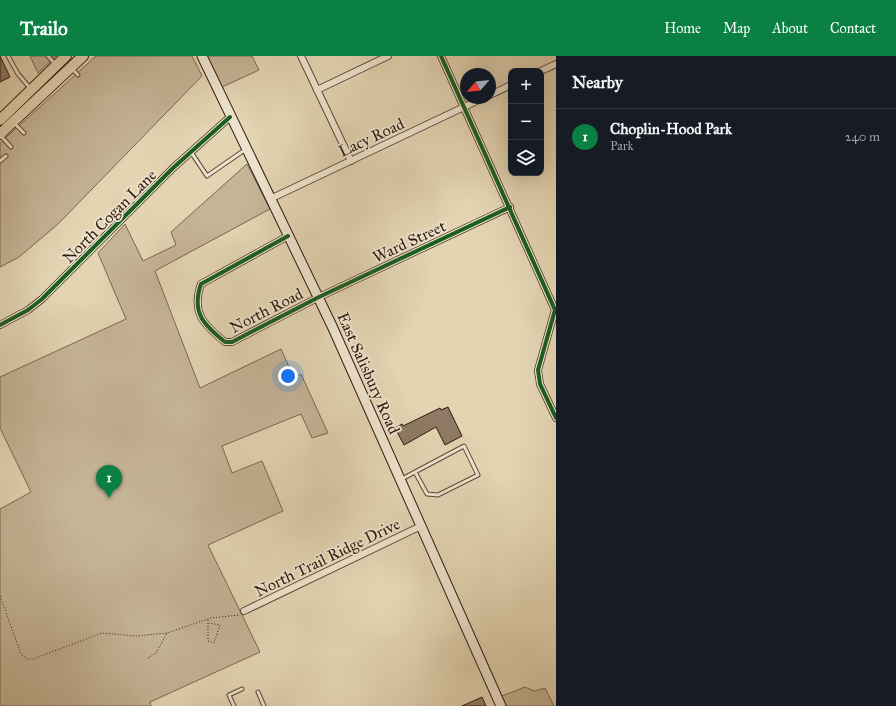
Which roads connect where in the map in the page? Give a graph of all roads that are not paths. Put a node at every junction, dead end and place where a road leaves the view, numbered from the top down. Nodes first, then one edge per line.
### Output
1 (8, 56) edge
2 (48, 56) edge
3 (66, 56) edge
4 (83, 56) edge
5 (202, 56) edge
6 (301, 56) edge
7 (388, 56) edge
8 (441, 56) edge
9 (556, 64) edge
10 (56, 65) junction
11 (71, 67) junction
12 (544, 70) edge
13 (78, 75) dead end
14 (508, 86) edge
15 (31, 90) junction
16 (317, 90) junction
17 (496, 92) edge
18 (471, 104) edge
19 (465, 107) junction
20 (230, 117) junction
21 (0, 120) edge
22 (13, 121) junction
23 (24, 133) dead end
24 (0, 135) edge
25 (11, 146) dead end
26 (246, 149) junction
27 (191, 152) junction
28 (6, 156) dead end
29 (0, 161) edge
30 (351, 161) junction
31 (270, 199) junction
32 (510, 207) junction
33 (288, 236) junction
34 (318, 297) junction
35 (0, 325) edge
36 (556, 418) edge
37 (415, 472) junction
38 (400, 480) junction
39 (421, 526) junction
40 (242, 613) road end
41 (242, 689) dead end
42 (258, 692) dead end
43 (234, 706) edge
44 (264, 706) edge
45 (500, 706) edge

1 - 15 lane
2 - 10 lane
3 - 10 highway
4 - 11 highway
5 - 20 main road, East Salisbury Road
6 - 16 street
7 - 16 street
8 - 19 street
9 - 12 street
10 - 15 highway
11 - 13 lane
11 - 22 highway
14 - 17 street
15 - 21 highway
16 - 30 street
18 - 19 street, Lacy Road
19 - 30 street, Lacy Road
19 - 32 street
20 - 26 main road, East Salisbury Road
20 - 27 street, North Cogan Lane
22 - 23 lane
22 - 24 highway
24 - 25 lane
26 - 27 lane
26 - 31 main road, East Salisbury Road
27 - 35 street, North Cogan Lane
28 - 29 lane
30 - 31 street, Lacy Road
31 - 33 main road, East Salisbury Road
32 - 34 street, Ward Street
32 - 36 street
33 - 34 main road, East Salisbury Road
33 - 34 street, North Road
34 - 38 main road, East Salisbury Road
37 - 37 lane
37 - 38 lane
38 - 39 main road, East Salisbury Road
39 - 40 street, North Trail Ridge Drive
39 - 45 main road, East Salisbury Road
41 - 43 lane
42 - 44 lane

